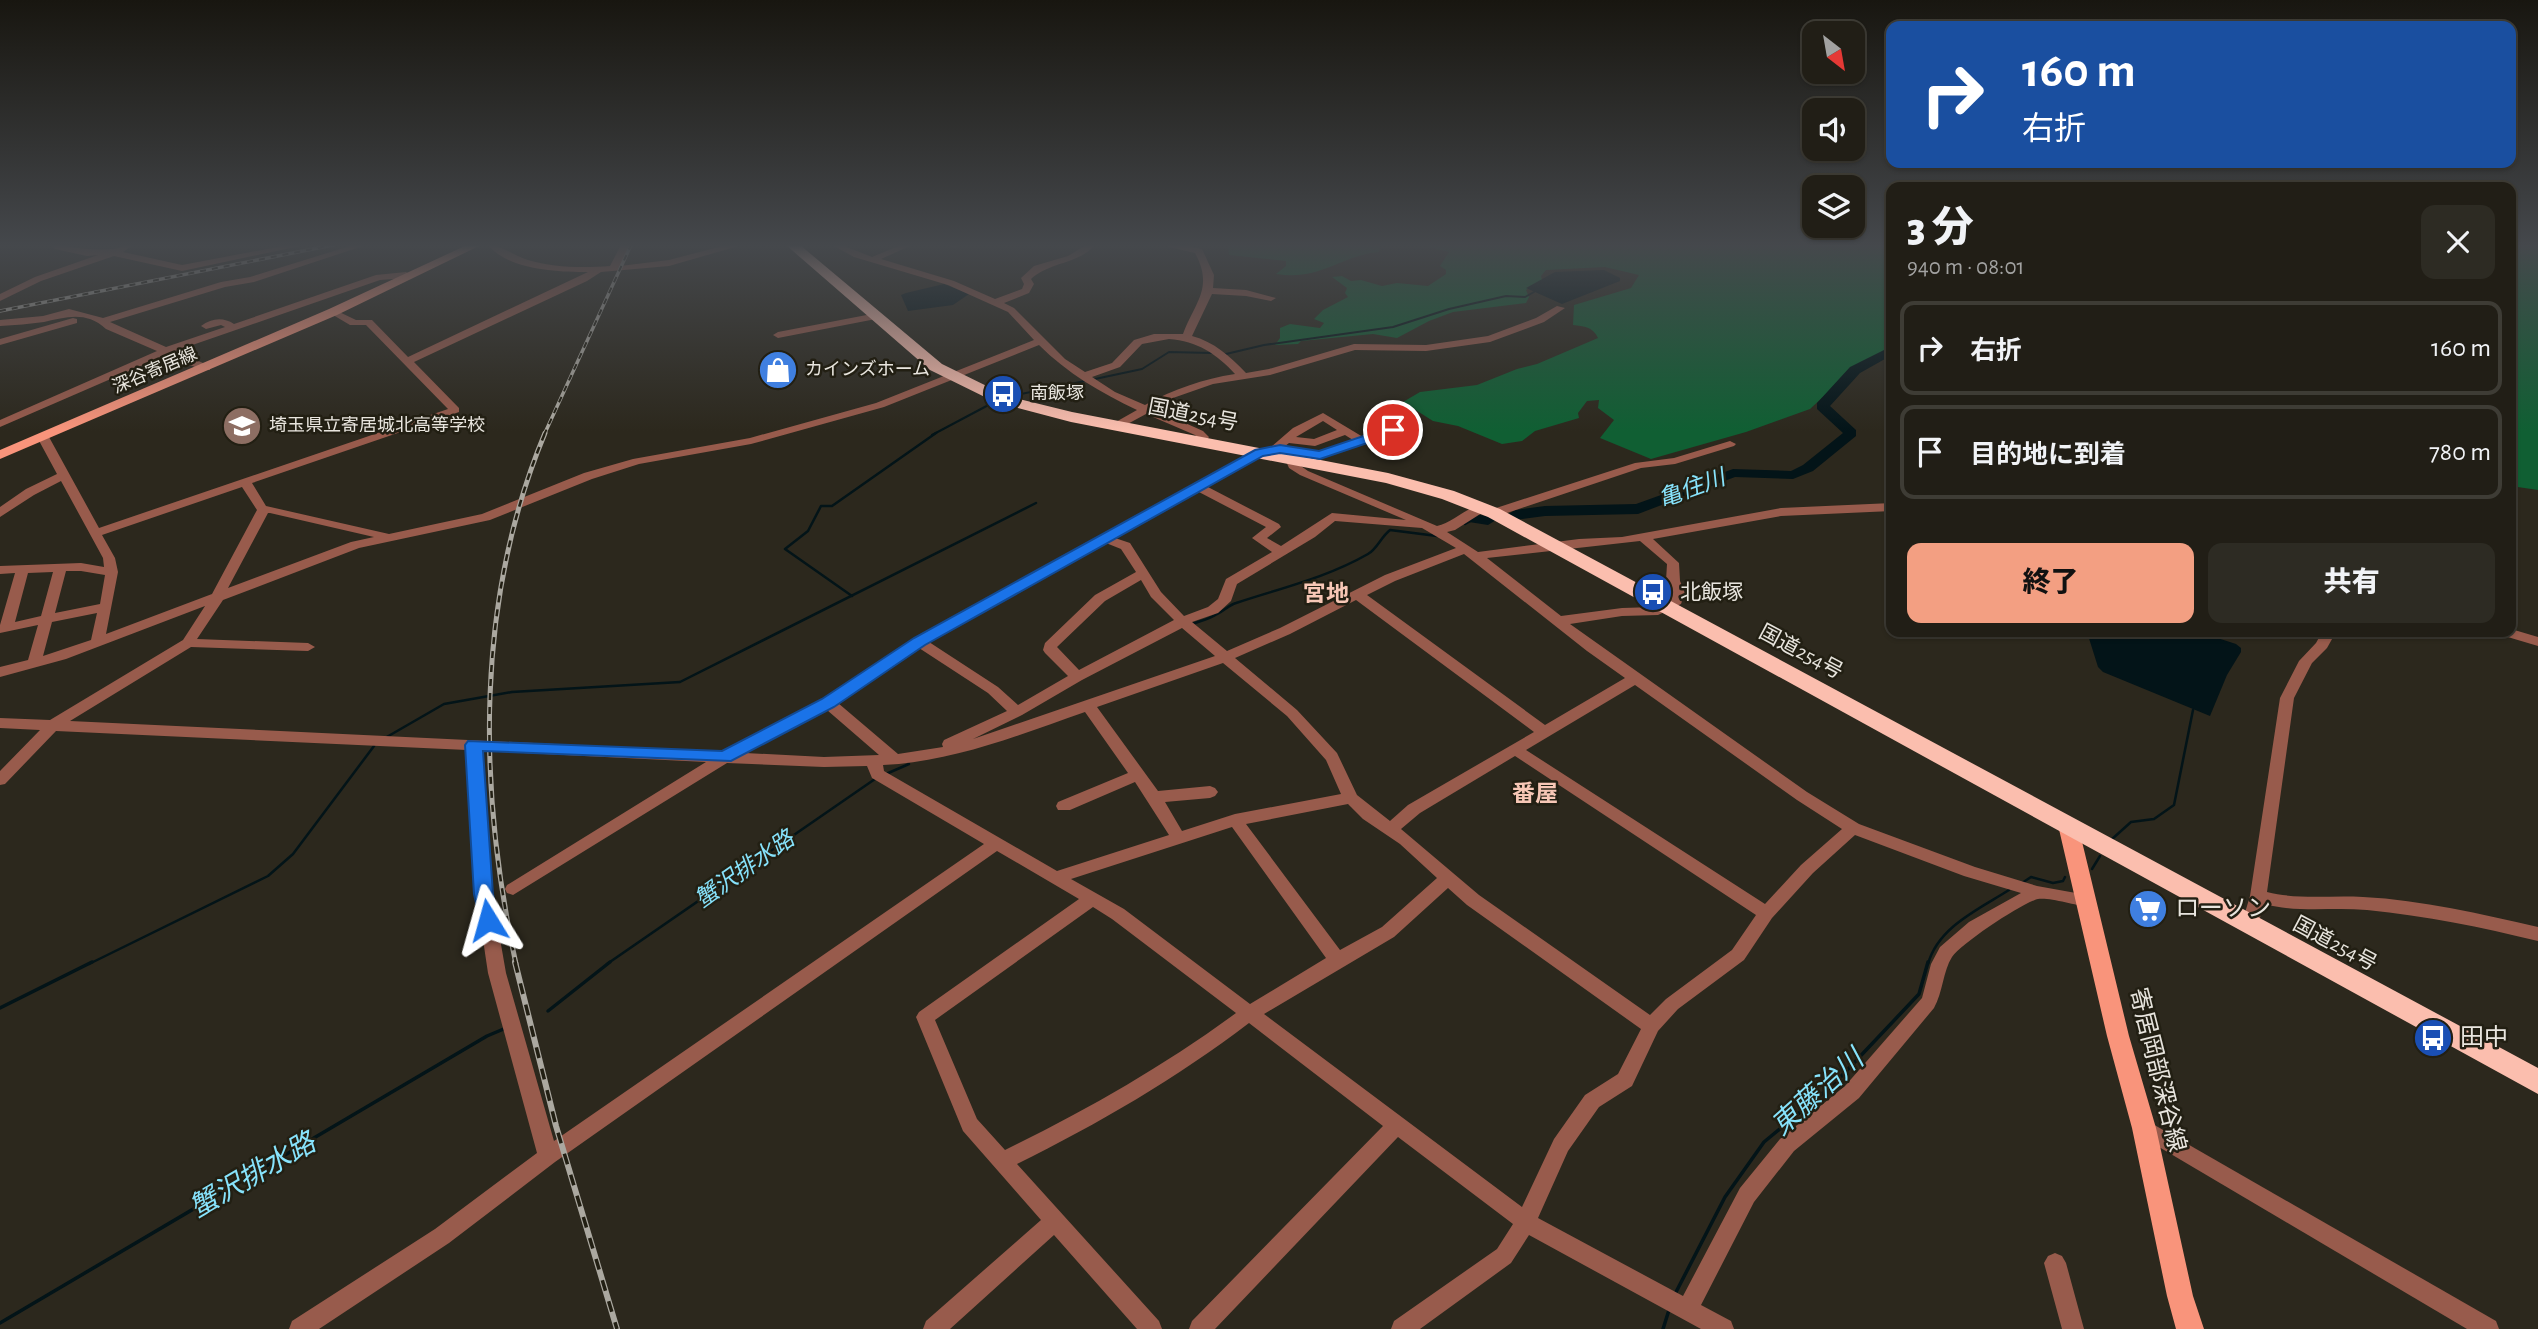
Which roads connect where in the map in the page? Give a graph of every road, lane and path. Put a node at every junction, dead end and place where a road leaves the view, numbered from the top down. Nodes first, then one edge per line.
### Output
1 (149, 307) edge
2 (293, 307) edge
3 (343, 307) edge
4 (523, 307) edge
5 (866, 307) edge
6 (1003, 307) edge
7 (1200, 307) edge
8 (1560, 308) dead end
9 (333, 312) junction
10 (877, 316) junction
11 (85, 317) junction
12 (103, 321) junction
13 (0, 323) edge
14 (206, 326) dead end
15 (233, 328) junction
16 (778, 335) dead end
17 (1188, 335) junction
18 (1042, 340) junction
19 (0, 342) edge
20 (166, 351) junction
21 (408, 361) junction
22 (206, 369) junction
23 (1084, 376) junction
24 (1243, 376) junction
25 (952, 377) junction
26 (1142, 409) junction
27 (0, 424) edge
28 (1413, 424) dead end
29 (1118, 425) junction
30 (1346, 431) junction
31 (43, 437) junction
32 (1360, 440) junction
33 (1201, 441) junction
34 (1730, 444) dead end
35 (1278, 450) junction
36 (0, 455) edge
37 (63, 476) junction
38 (245, 482) junction
39 (1198, 487) junction
40 (1886, 507) edge
41 (262, 509) junction
42 (1488, 511) junction
43 (0, 513) edge
44 (1431, 528) junction
45 (95, 533) junction
46 (386, 537) junction
47 (1644, 538) junction
48 (1107, 539) junction
49 (1556, 545) junction
50 (1280, 551) junction
51 (1470, 553) junction
52 (61, 567) junction
53 (23, 569) junction
54 (0, 570) edge
55 (112, 572) junction
56 (1143, 573) junction
57 (1358, 596) junction
58 (216, 600) junction
59 (105, 607) junction
60 (1667, 607) junction
61 (47, 619) junction
62 (1182, 621) junction
63 (1558, 621) junction
64 (4, 628) edge
65 (2516, 635) edge
66 (2326, 637) edge
67 (97, 642) junction
68 (919, 642) junction
69 (2538, 642) edge
70 (188, 643) junction
71 (309, 647) dead end
72 (1225, 657) junction
73 (34, 664) junction
74 (0, 672) edge
75 (1077, 677) junction
76 (1636, 678) junction
77 (828, 703) junction
78 (1088, 706) junction
79 (1017, 712) junction
80 (0, 723) edge
81 (53, 726) junction
82 (1543, 731) junction
83 (474, 745) junction
84 (1514, 749) junction
85 (933, 754) junction
86 (724, 757) junction
87 (895, 760) junction
88 (874, 761) junction
89 (1138, 775) junction
90 (0, 780) edge
91 (1210, 792) dead end
92 (1154, 797) junction
93 (1351, 798) junction
94 (1064, 806) dead end
95 (1235, 820) junction
96 (2068, 825) junction
97 (1853, 828) junction
98 (1390, 830) junction
99 (1179, 839) junction
100 (997, 843) junction
101 (1056, 877) junction
102 (1448, 878) junction
103 (513, 889) dead end
104 (2037, 892) junction
105 (2258, 896) junction
106 (1092, 899) junction
107 (2087, 901) junction
108 (1766, 914) junction
109 (2250, 926) junction
110 (2538, 934) edge
111 (1337, 960) junction
112 (1248, 1014) junction
113 (1651, 1026) junction
114 (2538, 1082) edge
115 (1397, 1125) junction
116 (2144, 1128) junction
117 (548, 1156) junction
118 (1002, 1161) junction
119 (1054, 1220) junction
120 (1526, 1222) junction
121 (2055, 1264) dead end
122 (1687, 1310) junction
123 (299, 1329) edge
124 (934, 1329) edge
125 (1151, 1329) edge
126 (1200, 1329) edge
127 (1402, 1329) edge
128 (1723, 1329) edge
129 (2073, 1329) edge
130 (2190, 1329) edge
131 (2488, 1329) edge

1 - 12 street
2 - 15 street
3 - 9 main road, 深谷寄居線
4 - 21 street
5 - 10 highway, 国道254号
6 - 18 street
7 - 17 street
8 - 24 street
9 - 21 street
9 - 22 main road, 深谷寄居線
10 - 16 street
10 - 25 highway, 国道254号
11 - 12 street
11 - 13 street
11 - 19 street
12 - 20 street
14 - 15 street
15 - 20 street
17 - 23 street
17 - 24 street
18 - 23 street
18 - 25 street
20 - 22 street
20 - 27 street
21 - 38 street
22 - 31 main road, 深谷寄居線
23 - 26 street
24 - 26 street
25 - 29 highway, 国道254号
25 - 46 street
26 - 29 street
26 - 33 street
28 - 32 street
29 - 33 highway, 国道254号
30 - 32 street
30 - 35 street
30 - 35 street
31 - 36 main road, 深谷寄居線
31 - 37 street
32 - 35 street
33 - 35 highway, 国道254号
34 - 42 street
35 - 39 street
35 - 42 highway, 国道254号
35 - 44 street
37 - 43 street
37 - 45 street
38 - 41 street
38 - 45 street
39 - 48 street
39 - 50 street
40 - 47 street
41 - 46 street
41 - 58 street
42 - 44 street
42 - 49 highway, 国道254号
44 - 50 street
44 - 51 street
45 - 55 street
46 - 58 street
47 - 49 street
47 - 60 street
48 - 56 street
48 - 68 street
49 - 51 street
49 - 60 highway, 国道254号
50 - 62 street
51 - 57 street
51 - 63 street
52 - 53 street
52 - 55 street
52 - 61 street
53 - 54 street
53 - 64 street
55 - 59 street
56 - 62 street
56 - 75 street
57 - 72 street
57 - 82 street
58 - 67 street
58 - 70 street
59 - 61 street
59 - 67 street
60 - 63 street
60 - 96 highway, 国道254号
61 - 64 street
61 - 73 street
62 - 72 street
62 - 75 street
63 - 76 street
65 - 69 street
66 - 105 street
67 - 73 street
68 - 77 street
68 - 79 street
70 - 71 street
70 - 81 street
72 - 78 street
72 - 93 street
73 - 74 street
75 - 79 street
76 - 82 street
76 - 97 street
77 - 86 street
77 - 87 street
78 - 85 street
78 - 89 street
79 - 85 street
80 - 81 street
81 - 83 street
81 - 90 street
82 - 84 street
83 - 86 street
83 - 117 street
84 - 98 street
84 - 108 street
85 - 87 street
86 - 88 street
86 - 103 street
87 - 88 street
88 - 100 street
89 - 92 street
89 - 94 street
91 - 92 street
92 - 99 street
93 - 95 street
93 - 98 street
95 - 99 street
95 - 111 street
96 - 107 main road, 寄居岡部深谷線
96 - 109 highway, 国道254号
97 - 104 street
97 - 108 street
98 - 102 street
99 - 101 street
100 - 101 street
100 - 117 street
101 - 106 street
102 - 111 street
102 - 113 street
104 - 107 street
104 - 122 street
105 - 109 street
105 - 110 street
106 - 112 street
106 - 118 street
107 - 116 main road, 寄居岡部深谷線
108 - 113 street
109 - 114 highway, 国道254号
111 - 112 street
112 - 115 street
112 - 118 street
113 - 120 street
115 - 120 street
115 - 126 street
116 - 130 main road, 寄居岡部深谷線
116 - 131 street
117 - 123 street
118 - 119 street
119 - 124 street
119 - 125 street
120 - 122 street
120 - 127 street
121 - 129 street
122 - 128 street

